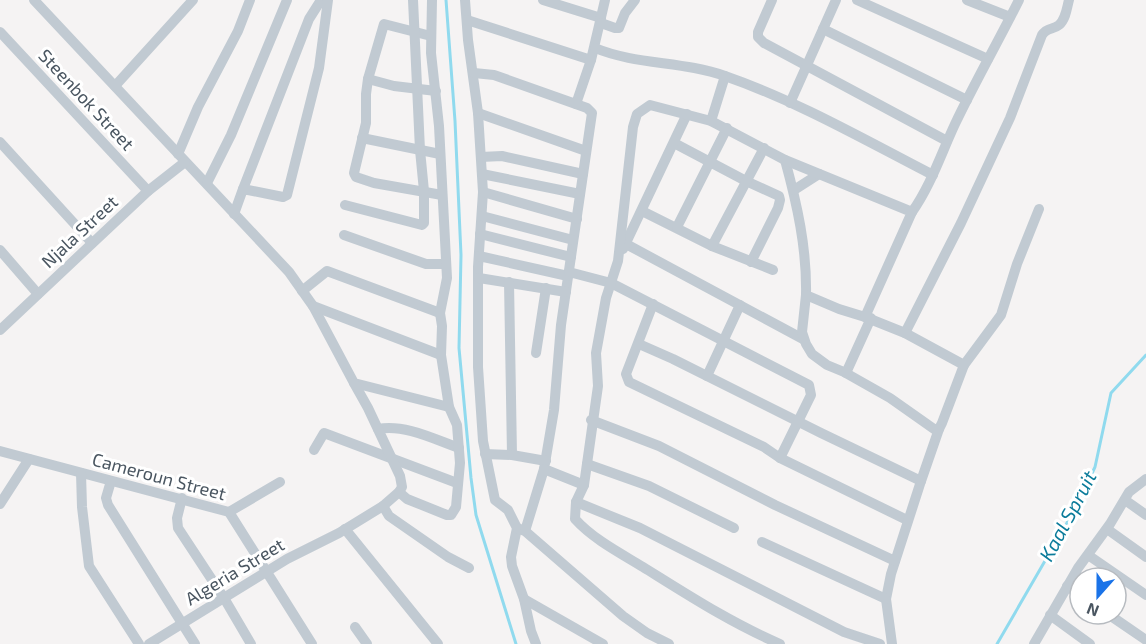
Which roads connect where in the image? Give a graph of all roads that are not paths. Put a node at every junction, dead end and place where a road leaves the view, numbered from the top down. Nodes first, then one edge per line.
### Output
1 (34, 0) edge
2 (193, 0) edge
3 (250, 0) edge
4 (287, 0) edge
5 (321, 0) edge
6 (328, 0) edge
7 (412, 0) edge
8 (432, 0) edge
9 (465, 0) edge
10 (543, 0) edge
11 (605, 0) edge
12 (635, 0) edge
13 (771, 0) edge
14 (836, 0) edge
15 (858, 0) edge
16 (968, 0) edge
17 (1019, 0) edge
18 (1069, 0) edge
19 (1010, 17) junction
20 (467, 20) junction
21 (601, 20) junction
22 (823, 29) junction
23 (0, 32) edge
24 (414, 32) junction
25 (431, 36) junction
26 (595, 48) junction
27 (988, 59) junction
28 (591, 60) junction
29 (806, 67) junction
30 (474, 73) junction
31 (725, 76) junction
32 (368, 79) junction
33 (115, 86) junction
34 (416, 90) junction
35 (436, 91) junction
36 (967, 100) junction
37 (790, 103) junction
38 (576, 104) junction
39 (478, 113) junction
40 (687, 114) junction
41 (711, 121) junction
42 (727, 128) junction
43 (362, 138) junction
44 (947, 141) junction
45 (0, 142) edge
46 (674, 143) junction
47 (764, 148) junction
48 (420, 150) junction
49 (586, 151) junction
50 (440, 154) junction
51 (481, 157) junction
52 (181, 158) junction
53 (785, 160) junction
54 (710, 162) junction
55 (482, 174) junction
56 (583, 174) junction
57 (819, 174) junction
58 (933, 175) junction
59 (746, 181) junction
60 (207, 183) junction
61 (243, 189) junction
62 (794, 190) junction
63 (148, 191) junction
64 (424, 191) junction
65 (483, 192) junction
66 (580, 194) junction
67 (442, 195) junction
68 (345, 205) dead end
69 (1039, 209) dead end
70 (642, 211) junction
71 (912, 212) junction
72 (234, 214) junction
73 (482, 216) junction
74 (577, 219) junction
75 (677, 227) junction
76 (480, 234) junction
77 (344, 235) dead end
78 (573, 240) junction
79 (92, 243) junction
80 (626, 244) junction
81 (712, 246) junction
82 (0, 250) edge
83 (479, 256) junction
84 (571, 257) junction
85 (618, 261) junction
86 (752, 262) junction
87 (446, 264) junction
88 (773, 270) dead end
89 (569, 274) junction
90 (479, 278) junction
91 (509, 282) junction
92 (611, 283) junction
93 (546, 288) junction
94 (302, 291) junction
95 (566, 292) junction
96 (38, 294) junction
97 (806, 295) junction
98 (653, 304) junction
99 (740, 305) junction
100 (313, 306) junction
101 (440, 313) junction
102 (868, 318) junction
103 (0, 330) edge
104 (906, 333) junction
105 (803, 339) junction
106 (724, 341) junction
107 (639, 344) junction
108 (536, 353) dead end
109 (441, 355) junction
110 (964, 365) junction
111 (846, 373) junction
112 (707, 376) junction
113 (354, 383) junction
114 (449, 407) junction
115 (591, 420) junction
116 (798, 421) junction
117 (378, 429) junction
118 (939, 429) junction
119 (459, 448) junction
120 (314, 450) dead end
121 (0, 452) edge
122 (485, 454) junction
123 (512, 455) junction
124 (780, 458) junction
125 (29, 459) junction
126 (392, 459) junction
127 (587, 464) junction
128 (545, 465) junction
129 (81, 473) junction
130 (1146, 479) edge
131 (921, 481) junction
132 (111, 482) junction
133 (280, 482) dead end
134 (457, 483) junction
135 (584, 485) junction
136 (399, 492) junction
137 (182, 498) junction
138 (1125, 500) junction
139 (576, 502) junction
140 (0, 504) edge
141 (383, 506) junction
142 (229, 512) junction
143 (1146, 515) edge
144 (907, 520) junction
145 (734, 528) dead end
146 (1107, 529) junction
147 (521, 530) junction
148 (342, 531) junction
149 (762, 542) dead end
150 (1088, 555) junction
151 (1146, 557) edge
152 (895, 561) junction
153 (469, 568) dead end
154 (267, 571) junction
155 (1067, 586) joint
156 (1146, 596) edge
157 (224, 598) junction
158 (524, 598) junction
159 (886, 599) junction
160 (1050, 615) junction
161 (182, 623) junction
162 (1126, 626) edge
163 (355, 627) dead end
164 (435, 640) edge
165 (1146, 640) edge
166 (139, 644) edge
167 (149, 644) edge
168 (195, 644) edge
169 (251, 644) edge
170 (312, 644) edge
171 (367, 644) edge
172 (421, 644) edge
173 (536, 644) edge
174 (603, 644) edge
175 (669, 644) edge
176 (780, 644) edge
177 (880, 644) edge
178 (892, 644) edge
179 (1034, 644) edge
180 (1090, 644) edge

1 - 33 street
2 - 33 street
3 - 52 street
4 - 60 street
5 - 61 street
6 - 61 street
7 - 24 street
8 - 25 street
9 - 20 street
10 - 21 street
11 - 21 street
12 - 21 street
13 - 29 street
14 - 22 street
15 - 27 street
16 - 19 street
17 - 19 street
18 - 104 street
19 - 27 street
20 - 28 street
20 - 30 street
21 - 26 street
22 - 29 street
22 - 36 street
23 - 63 street, Steenbok Street
24 - 25 street
24 - 32 street
24 - 34 street
25 - 35 street
26 - 28 street
26 - 31 street
27 - 36 street
28 - 38 street
29 - 37 street
29 - 44 street
30 - 38 street
30 - 39 street
31 - 37 street
31 - 41 street
32 - 34 street
32 - 43 street
33 - 52 street
34 - 35 street
34 - 48 street
35 - 50 street
36 - 44 street
37 - 58 street
38 - 49 street
39 - 49 street
39 - 51 street
40 - 41 street
40 - 46 street
40 - 85 street
41 - 42 street
42 - 47 street
42 - 54 street
43 - 48 street
43 - 64 street
44 - 58 street
45 - 79 street
46 - 54 street
46 - 70 street
47 - 53 street
47 - 59 street
48 - 50 street
48 - 64 street
49 - 56 street
50 - 67 street
51 - 55 street
51 - 56 street
52 - 60 street
52 - 63 street, Njala Street
53 - 57 street
53 - 62 street
54 - 59 street
54 - 75 street
55 - 65 street
55 - 66 street
56 - 66 street
57 - 62 street
57 - 71 street
58 - 71 street
59 - 81 street
59 - 86 street
60 - 72 street
61 - 72 street
62 - 97 street
63 - 79 street, Njala Street
64 - 67 street
64 - 68 street
65 - 73 street
65 - 74 street
66 - 74 street
67 - 87 street
69 - 110 street
70 - 75 street
70 - 80 street
71 - 102 street
72 - 94 street
73 - 76 street
73 - 78 street
74 - 78 street
75 - 81 street
76 - 83 street
76 - 84 street
77 - 87 street
78 - 84 street
79 - 96 street, Njala Street
80 - 85 street
80 - 99 street
81 - 86 street
82 - 96 street
83 - 89 street
83 - 90 street
84 - 89 street
85 - 92 street
86 - 88 street
87 - 101 street
89 - 92 street
89 - 95 street
90 - 91 street
90 - 122 street
91 - 93 street
91 - 123 street
92 - 98 street
92 - 115 street
93 - 95 street
93 - 108 street
94 - 100 street
94 - 101 street
95 - 128 street
96 - 103 street, Njala Street
97 - 102 street
97 - 105 street
98 - 106 street
98 - 107 street
99 - 105 street
99 - 106 street
100 - 109 street
100 - 113 street
101 - 109 street
102 - 104 street
102 - 111 street
104 - 110 street
105 - 111 street
106 - 112 street
106 - 116 street
107 - 112 street
107 - 124 street
109 - 114 street
110 - 118 street
111 - 118 street
112 - 116 street
113 - 114 street
113 - 117 street
114 - 119 street
115 - 127 street
115 - 152 street
116 - 124 street
116 - 131 street
117 - 119 street
117 - 126 street
118 - 131 street
119 - 134 street
120 - 126 street
121 - 125 street, Cameroun Street
122 - 123 street
122 - 147 street
123 - 128 street
124 - 144 street
125 - 129 street, Cameroun Street
125 - 140 street
126 - 134 street
126 - 136 street
127 - 135 street
127 - 145 street
128 - 135 street
128 - 147 street
129 - 132 street, Cameroun Street
129 - 166 street
130 - 138 street
131 - 144 street
132 - 137 street, Cameroun Street
132 - 161 street
133 - 142 street
134 - 136 street
135 - 139 street
136 - 141 street, Algeria Street
137 - 142 street, Cameroun Street
137 - 157 street
138 - 143 street
138 - 146 street
139 - 176 street
139 - 177 street
141 - 148 street, Algeria Street
141 - 153 street
142 - 154 street, Cameroun Street
144 - 152 street
146 - 150 street
146 - 151 street
147 - 158 street
147 - 175 street
148 - 154 street, Algeria Street
148 - 164 street
149 - 159 street
150 - 155 street
150 - 156 street
152 - 159 street
154 - 157 street, Algeria Street
154 - 170 street, Cameroun Street
155 - 160 street
157 - 161 street, Algeria Street
157 - 169 street
158 - 173 street
158 - 174 street
159 - 178 street
160 - 179 street
160 - 180 street
161 - 167 street, Algeria Street
161 - 168 street
162 - 165 street
163 - 171 street
164 - 172 street

